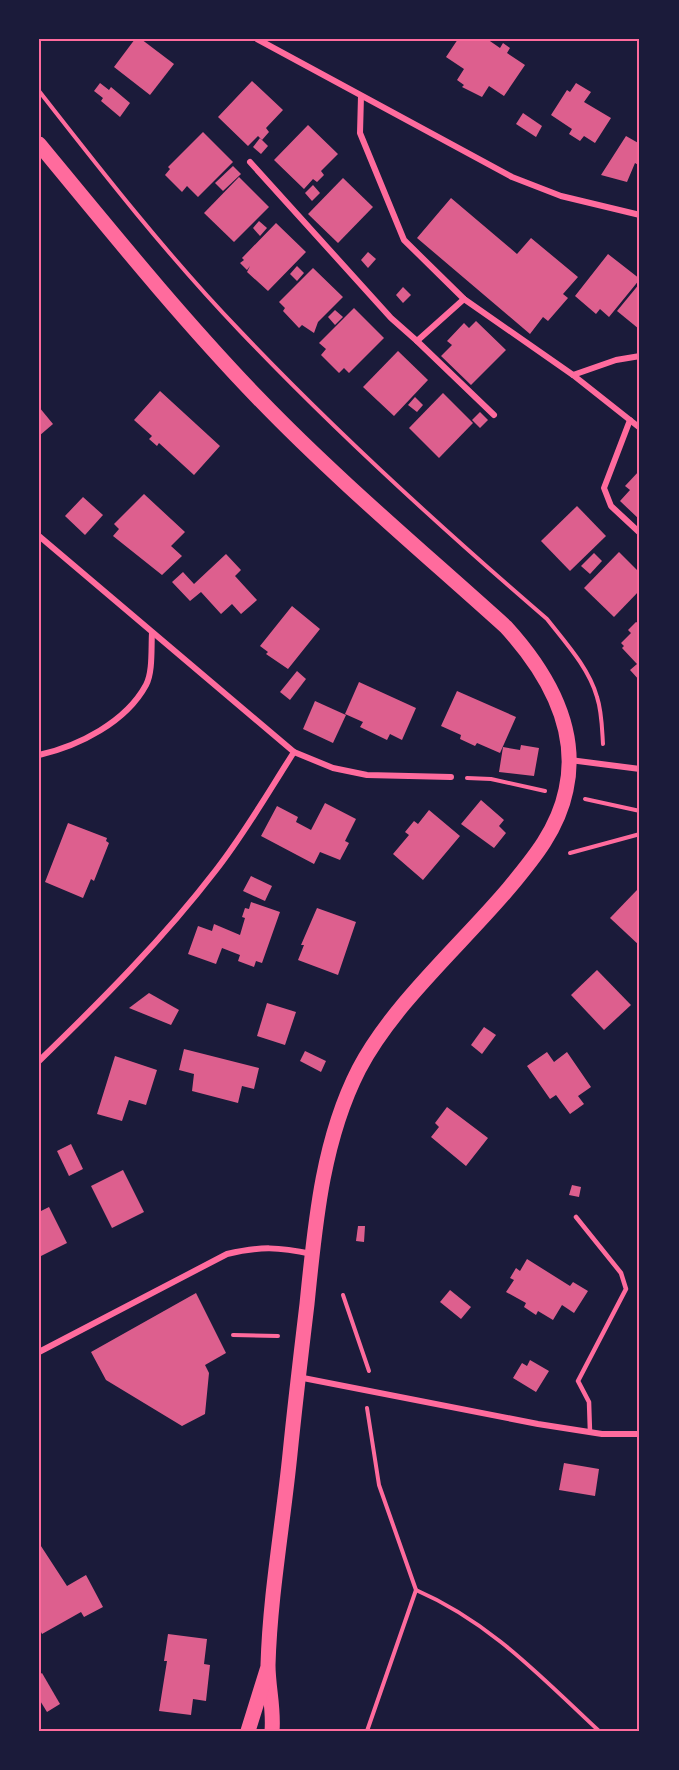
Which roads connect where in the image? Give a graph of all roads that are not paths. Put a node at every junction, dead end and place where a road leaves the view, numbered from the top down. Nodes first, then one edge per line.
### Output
1 (257, 39) edge
2 (361, 96) junction
3 (39, 144) edge
4 (250, 162) dead end
5 (640, 215) edge
6 (464, 299) junction
7 (417, 341) junction
8 (640, 356) edge
9 (573, 375) junction
10 (494, 415) dead end
11 (630, 420) junction
12 (640, 428) edge
13 (640, 533) edge
14 (39, 536) edge
15 (152, 633) junction
16 (294, 752) junction
17 (39, 755) edge
18 (569, 760) junction
19 (640, 769) edge
20 (451, 777) dead end
21 (39, 1061) edge
22 (576, 1217) dead end
23 (312, 1254) junction
24 (39, 1352) edge
25 (298, 1377) junction
26 (590, 1432) junction
27 (640, 1434) edge
28 (268, 1667) junction
29 (248, 1731) edge
30 (272, 1731) edge

1 - 2 street
2 - 5 street
2 - 6 street
3 - 18 main road
4 - 7 street
6 - 7 street
6 - 9 street
7 - 10 street
8 - 9 street
9 - 11 street
11 - 12 street
11 - 13 street
14 - 15 street
15 - 16 street
15 - 17 street
16 - 20 street
16 - 21 street
18 - 19 street
18 - 23 main road
22 - 26 lane
23 - 24 street
23 - 25 main road
25 - 26 street
25 - 28 main road
26 - 27 street
28 - 29 main road
28 - 30 main road

